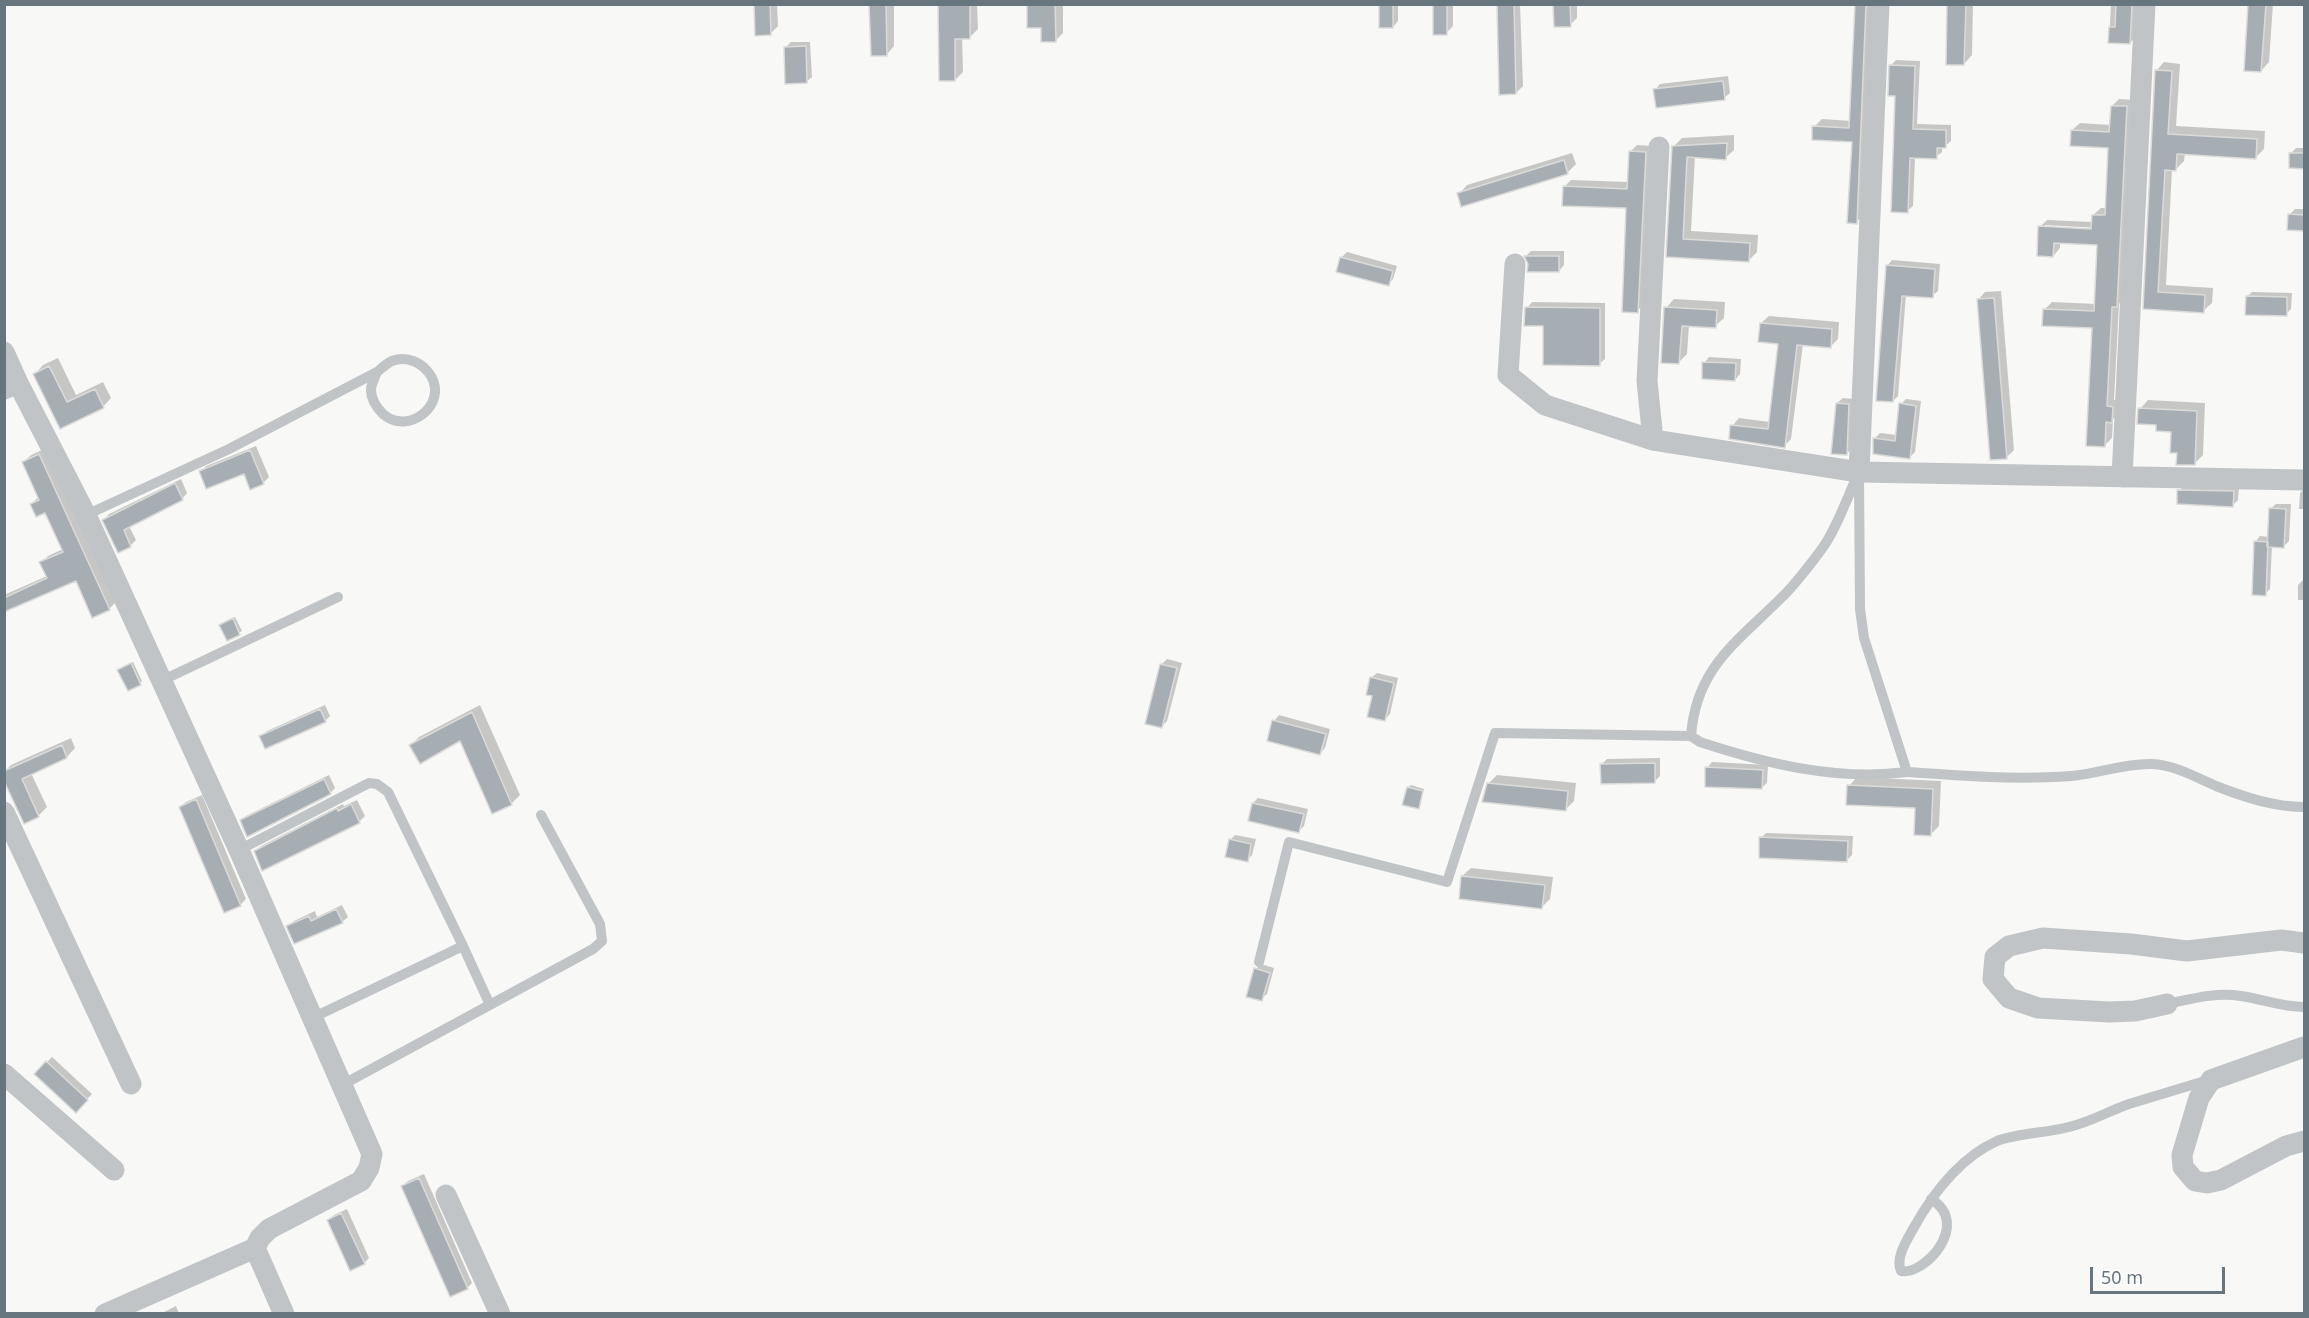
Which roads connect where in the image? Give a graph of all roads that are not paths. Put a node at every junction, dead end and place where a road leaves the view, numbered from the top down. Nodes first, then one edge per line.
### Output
1 (1879, 4) edge
2 (2145, 4) edge
3 (1659, 147) dead end
4 (1515, 264) dead end
5 (4, 352) edge
6 (377, 372) junction
7 (11, 386) edge
8 (1653, 440) junction
9 (1859, 472) junction
10 (2122, 477) junction
11 (2304, 480) edge
12 (86, 515) junction
13 (338, 597) dead end
14 (161, 681) junction
15 (1691, 736) junction
16 (1907, 772) junction
17 (2304, 807) edge
18 (4, 812) edge
19 (542, 814) dead end
20 (238, 850) junction
21 (2304, 943) edge
22 (463, 946) junction
23 (1259, 962) dead end
24 (2167, 1004) joint
25 (490, 1005) junction
26 (2304, 1007) edge
27 (312, 1018) junction
28 (2304, 1047) edge
29 (4, 1074) edge
30 (2211, 1080) junction
31 (131, 1084) dead end
32 (342, 1084) junction
33 (2304, 1141) edge
34 (114, 1170) dead end
35 (446, 1195) dead end
36 (1931, 1199) junction
37 (255, 1248) junction
38 (105, 1314) edge
39 (284, 1314) edge
40 (500, 1314) edge

1 - 9 street
2 - 10 street
3 - 8 street
4 - 8 street
5 - 7 street
6 - 6 lane
6 - 12 lane
7 - 12 street
8 - 9 street
9 - 10 street
9 - 15 lane
9 - 16 lane
10 - 11 street
12 - 14 street
13 - 14 lane
14 - 20 street
15 - 16 lane
15 - 23 lane
16 - 17 lane
18 - 31 street
19 - 25 lane
20 - 22 lane
20 - 27 street
21 - 24 street
22 - 25 lane
22 - 27 lane
24 - 26 lane
25 - 32 lane
27 - 32 street
28 - 30 street
29 - 34 street
30 - 33 street
30 - 36 lane
32 - 37 street
35 - 40 street
36 - 36 lane
37 - 38 street
37 - 39 street

